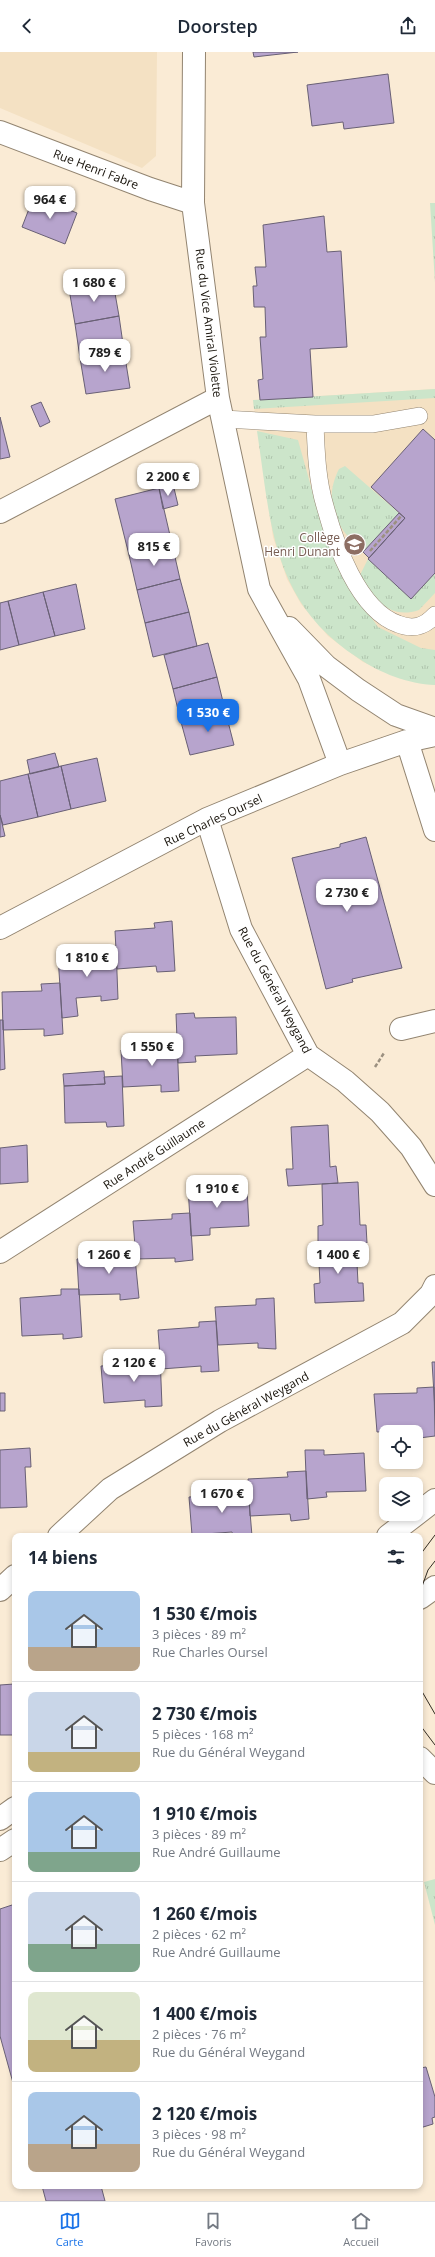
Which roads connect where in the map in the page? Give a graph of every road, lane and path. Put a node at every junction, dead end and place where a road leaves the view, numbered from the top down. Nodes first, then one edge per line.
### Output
1 (194, 52) edge
2 (0, 132) edge
3 (194, 203) junction
4 (218, 398) junction
5 (419, 416) dead end
6 (223, 419) junction
7 (315, 424) junction
8 (0, 512) edge
9 (402, 515) dead end
10 (351, 573) junction
11 (259, 589) junction
12 (435, 614) edge
13 (435, 729) edge
14 (435, 734) edge
15 (407, 740) junction
16 (340, 764) junction
17 (207, 819) junction
18 (435, 830) edge
19 (0, 928) edge
20 (435, 1021) edge
21 (400, 1029) joint
22 (308, 1055) junction
23 (357, 1092) junction
24 (435, 1185) edge
25 (0, 1252) edge
26 (435, 1286) edge
27 (435, 1500) edge
28 (61, 1533) edge
29 (392, 1533) edge
30 (12, 1579) edge
31 (435, 1587) edge
32 (0, 1590) edge
33 (423, 1596) edge
34 (423, 1761) edge
35 (435, 1773) edge
36 (12, 1810) edge
37 (0, 1819) edge
38 (12, 1842) edge
39 (0, 1850) edge

1 - 3 street, Rue du Vice Amiral Violette
2 - 3 street, Rue Henri Fabre
3 - 4 street, Rue du Vice Amiral Violette
4 - 6 street, Rue du Vice Amiral Violette
4 - 8 street
5 - 7 lane
6 - 7 lane
6 - 11 street, Rue du Vice Amiral Violette
7 - 10 lane
9 - 10 path
10 - 12 lane
11 - 13 street, Rue du Vice Amiral Violette
11 - 16 street, Rue du Vice Amiral Violette
14 - 15 street, Rue Charles Oursel
15 - 16 street, Rue Charles Oursel
15 - 18 street
16 - 17 street, Rue Charles Oursel
17 - 19 street, Rue Charles Oursel
17 - 22 street, Rue du Général Weygand
20 - 21 street
21 - 23 path
22 - 23 street, Rue du Général Weygand
22 - 25 street, Rue André Guillaume
23 - 24 street, Rue du Général Weygand
26 - 28 street, Rue du Général Weygand
27 - 29 street
30 - 32 street
31 - 33 street
34 - 35 street
36 - 37 street
38 - 39 street

